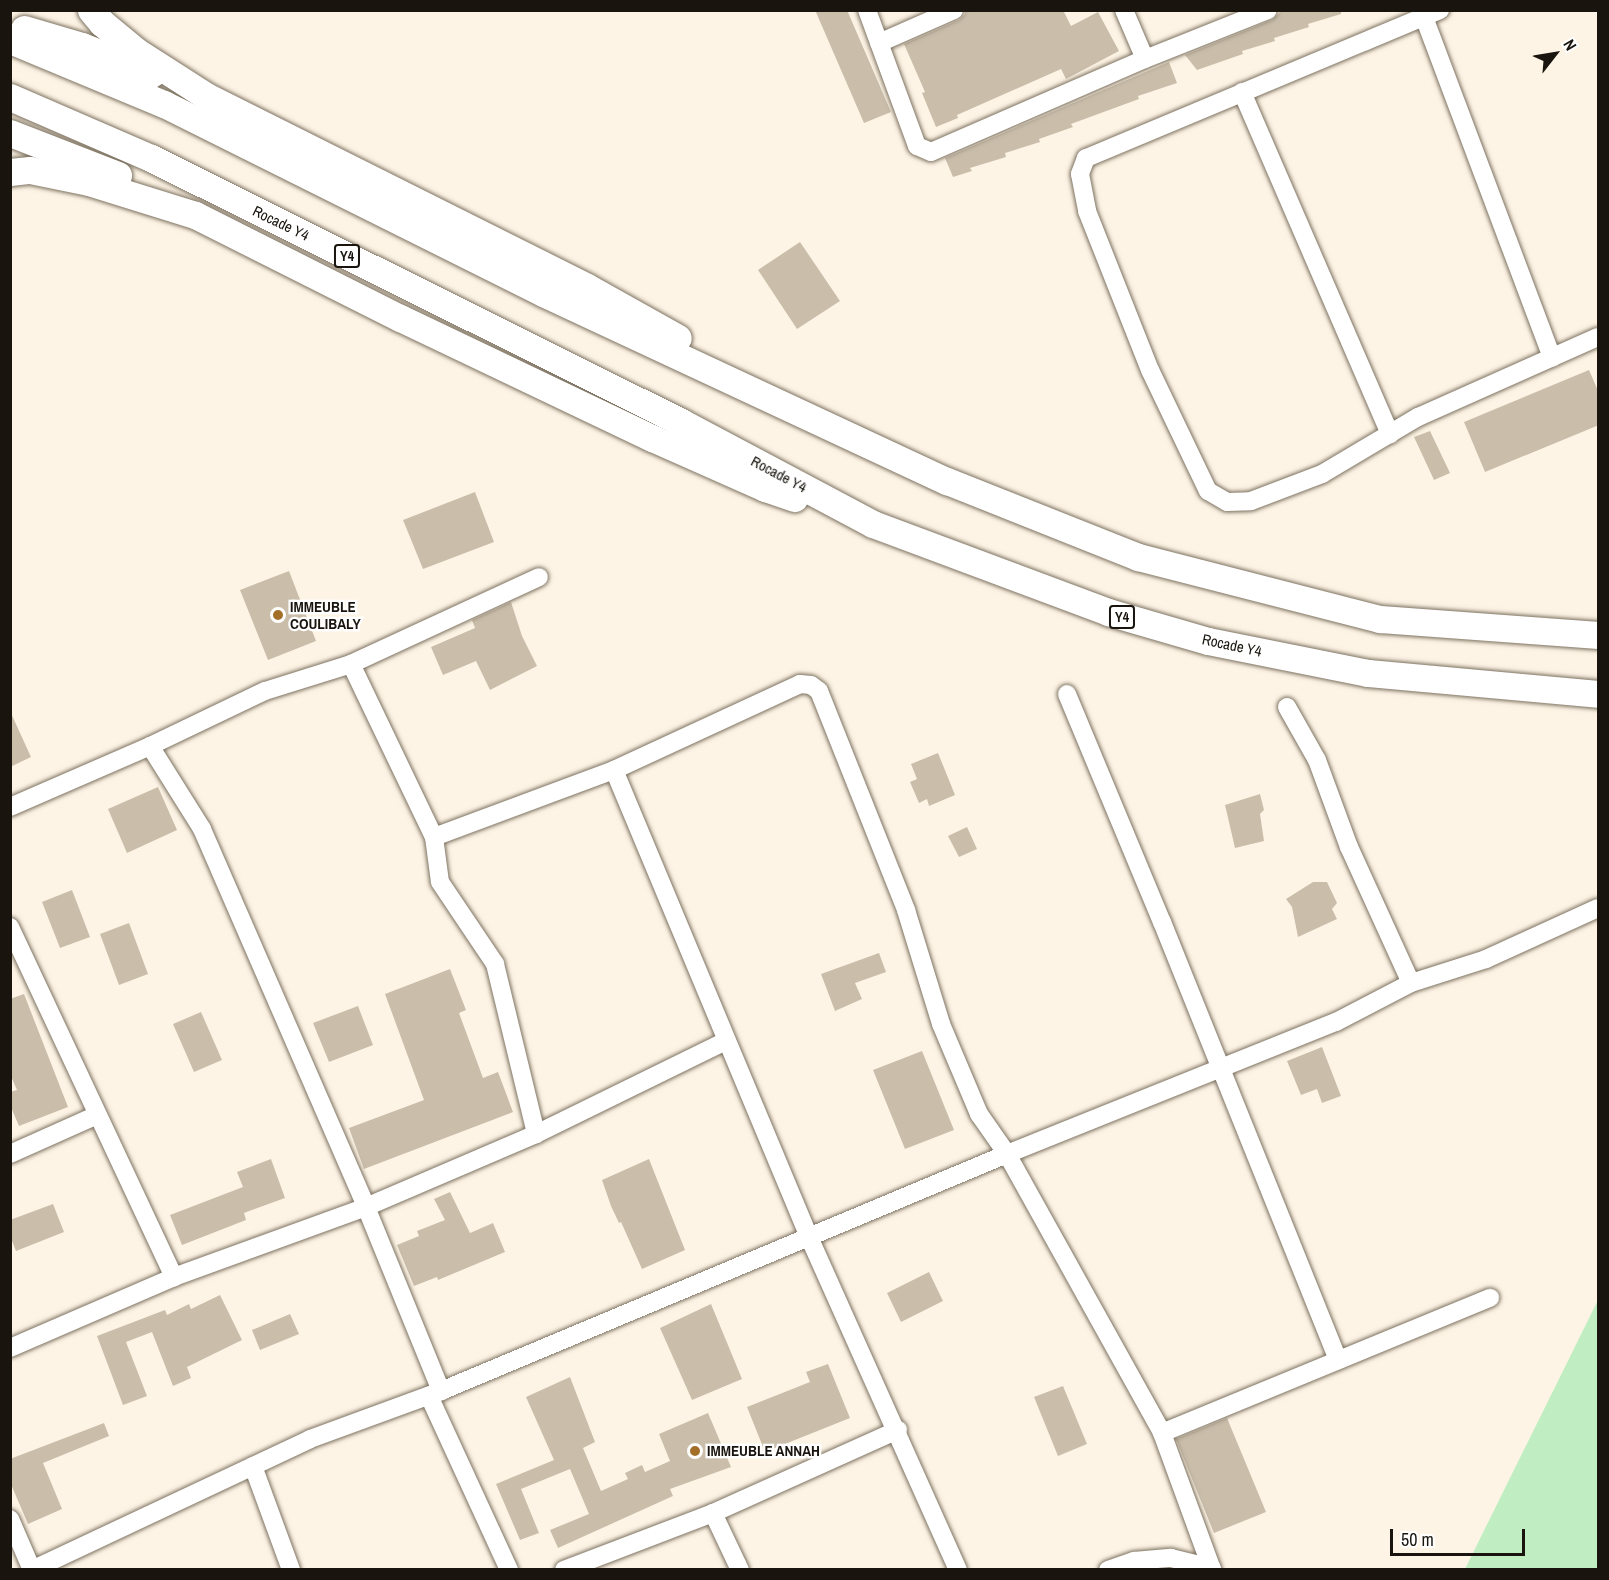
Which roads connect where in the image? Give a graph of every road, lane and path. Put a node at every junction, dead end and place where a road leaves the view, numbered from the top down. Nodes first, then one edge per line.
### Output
1 (91, 10) edge
2 (867, 10) edge
3 (954, 10) edge
4 (1124, 10) edge
5 (1268, 10) edge
6 (1432, 14) edge
7 (1245, 15) edge
8 (10, 24) edge
9 (19, 43) edge
10 (879, 43) junction
11 (1145, 59) junction
12 (1242, 92) junction
13 (206, 96) junction
14 (10, 97) edge
15 (10, 133) edge
16 (10, 172) edge
17 (195, 215) junction
18 (1599, 337) edge
19 (1552, 358) junction
20 (1390, 434) junction
21 (848, 436) junction
22 (873, 524) junction
23 (539, 577) dead end
24 (1599, 635) edge
25 (351, 664) junction
26 (1066, 694) dead end
27 (1599, 694) edge
28 (1287, 707) dead end
29 (150, 746) junction
30 (614, 770) junction
31 (10, 807) edge
32 (434, 837) junction
33 (1599, 908) edge
34 (12, 936) edge
35 (1411, 983) junction
36 (726, 1041) junction
37 (1222, 1069) junction
38 (97, 1115) junction
39 (536, 1134) junction
40 (10, 1154) edge
41 (1006, 1154) junction
42 (366, 1207) junction
43 (809, 1237) junction
44 (174, 1277) junction
45 (1490, 1298) dead end
46 (10, 1348) edge
47 (1338, 1360) junction
48 (435, 1394) junction
49 (898, 1431) junction
50 (1162, 1433) junction
51 (253, 1466) junction
52 (713, 1513) junction
53 (10, 1519) edge
54 (32, 1569) edge
55 (291, 1569) edge
56 (509, 1569) edge
57 (564, 1569) edge
58 (740, 1569) edge
59 (958, 1569) edge
60 (1108, 1569) edge
61 (1212, 1569) edge

1 - 13 highway
2 - 10 street
3 - 10 street
4 - 11 street
5 - 7 street
6 - 12 street
6 - 19 street
7 - 11 street
8 - 13 highway
9 - 21 highway
10 - 11 street
12 - 20 street
12 - 20 street
13 - 21 highway
14 - 22 highway, Rocade Y4 / Y4
15 - 17 highway
16 - 17 highway
17 - 22 highway
18 - 19 street
19 - 20 street
21 - 24 highway
22 - 27 highway, Rocade Y4 / Y4
23 - 25 street
25 - 29 street
25 - 32 street
26 - 37 street
28 - 35 street
29 - 31 street
29 - 42 street
30 - 32 street
30 - 36 street
30 - 41 street
32 - 39 street
33 - 35 street
34 - 38 street
35 - 37 street
36 - 39 street
36 - 43 street
37 - 41 street
37 - 47 street
38 - 40 street
38 - 44 street
39 - 42 street
41 - 43 street
41 - 50 street
42 - 44 street
42 - 48 street
43 - 48 street
43 - 49 street
44 - 46 street
45 - 47 street
47 - 50 street
48 - 51 street
48 - 56 street
49 - 52 street
49 - 59 street
50 - 61 street
51 - 54 street
51 - 55 street
52 - 57 street
52 - 58 street
53 - 54 street
60 - 61 street

